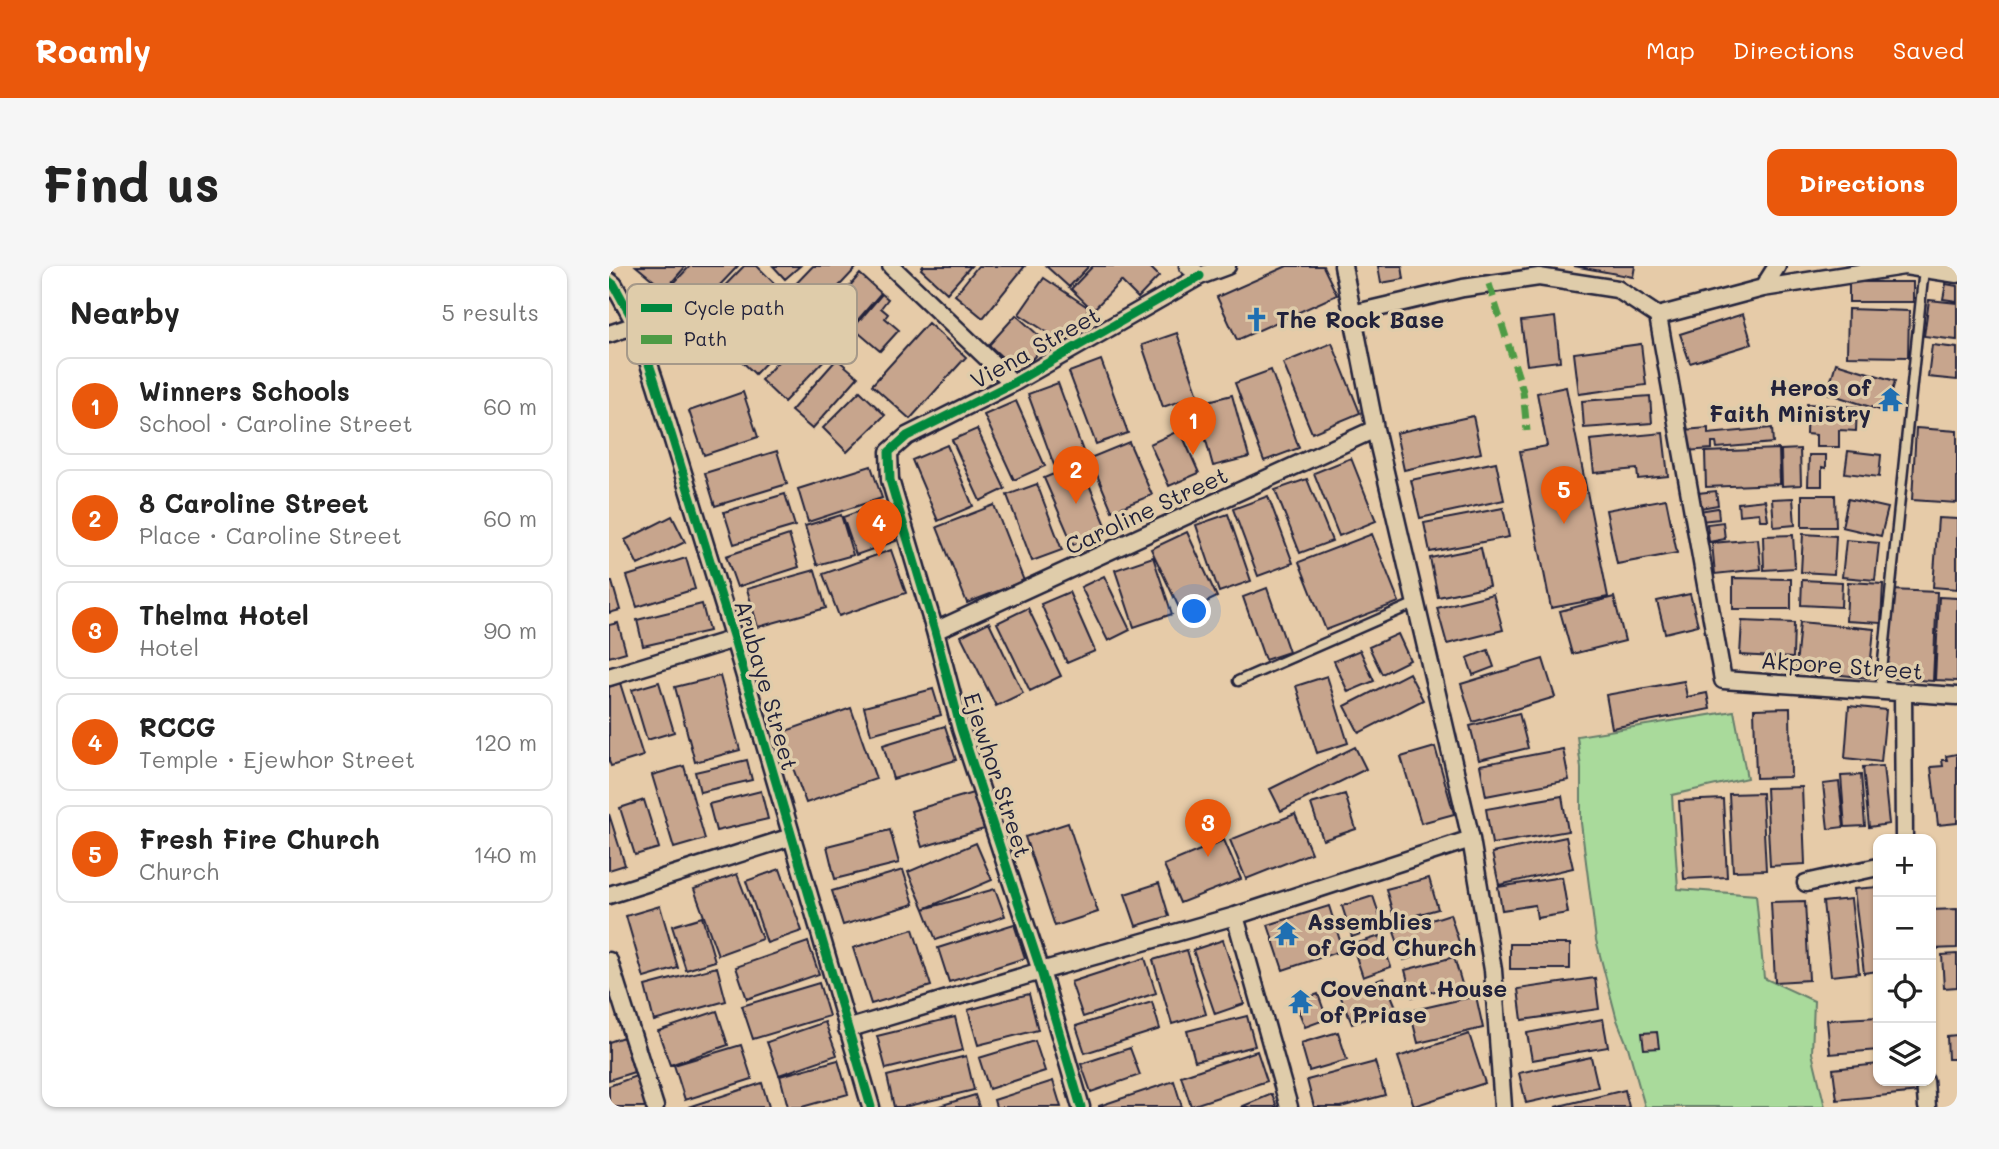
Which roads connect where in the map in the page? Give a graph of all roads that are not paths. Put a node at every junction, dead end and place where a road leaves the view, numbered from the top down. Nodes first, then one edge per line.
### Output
1 (891, 266) edge
2 (1227, 266) edge
3 (1343, 266) edge
4 (1777, 266) edge
5 (1905, 266) edge
6 (1924, 269) junction
7 (1194, 271) edge
8 (1957, 274) edge
9 (609, 281) edge
10 (1763, 288) junction
11 (627, 309) edge
12 (1352, 314) junction
13 (1658, 316) junction
14 (627, 328) edge
15 (609, 334) edge
16 (649, 364) edge
17 (1013, 383) junction
18 (1375, 429) junction
19 (889, 452) joint
20 (1416, 603) junction
21 (935, 631) junction
22 (734, 639) junction
23 (609, 677) edge
24 (1238, 681) dead end
25 (1880, 690) junction
26 (1903, 692) junction
27 (1957, 696) edge
28 (1904, 834) edge
29 (791, 837) junction
30 (1471, 839) junction
31 (1873, 868) edge
32 (1806, 883) dead end
33 (609, 895) edge
34 (1235, 916) junction
35 (609, 961) edge
36 (1041, 971) junction
37 (847, 1029) junction
38 (1925, 1086) edge
39 (655, 1107) edge
40 (871, 1107) edge
41 (1081, 1107) edge
42 (1290, 1107) edge
43 (1503, 1107) edge
44 (1927, 1107) edge

1 - 17 street
2 - 7 street, Viena Street
3 - 12 street
4 - 10 street
5 - 6 street
5 - 10 street
6 - 8 street
6 - 25 lane
7 - 17 street, Viena Street
9 - 11 street, Arubaye Street
10 - 13 street
12 - 13 street
12 - 18 street
13 - 25 street, Akpore Street
14 - 15 street
16 - 22 street, Arubaye Street
17 - 19 street, Viena Street
18 - 20 street
18 - 21 street, Caroline Street
19 - 21 street, Ejewhor Street
20 - 24 lane
20 - 30 street
21 - 36 street, Ejewhor Street
22 - 23 street
22 - 29 street, Arubaye Street
25 - 26 street, Akpore Street
26 - 27 street, Akpore Street
26 - 28 street
29 - 33 street
29 - 37 street, Arubaye Street
30 - 34 street
30 - 43 street
31 - 32 street
34 - 36 street
34 - 42 street
35 - 39 street
36 - 37 street
36 - 41 street, Ejewhor Street
37 - 40 street, Arubaye Street
38 - 44 street

